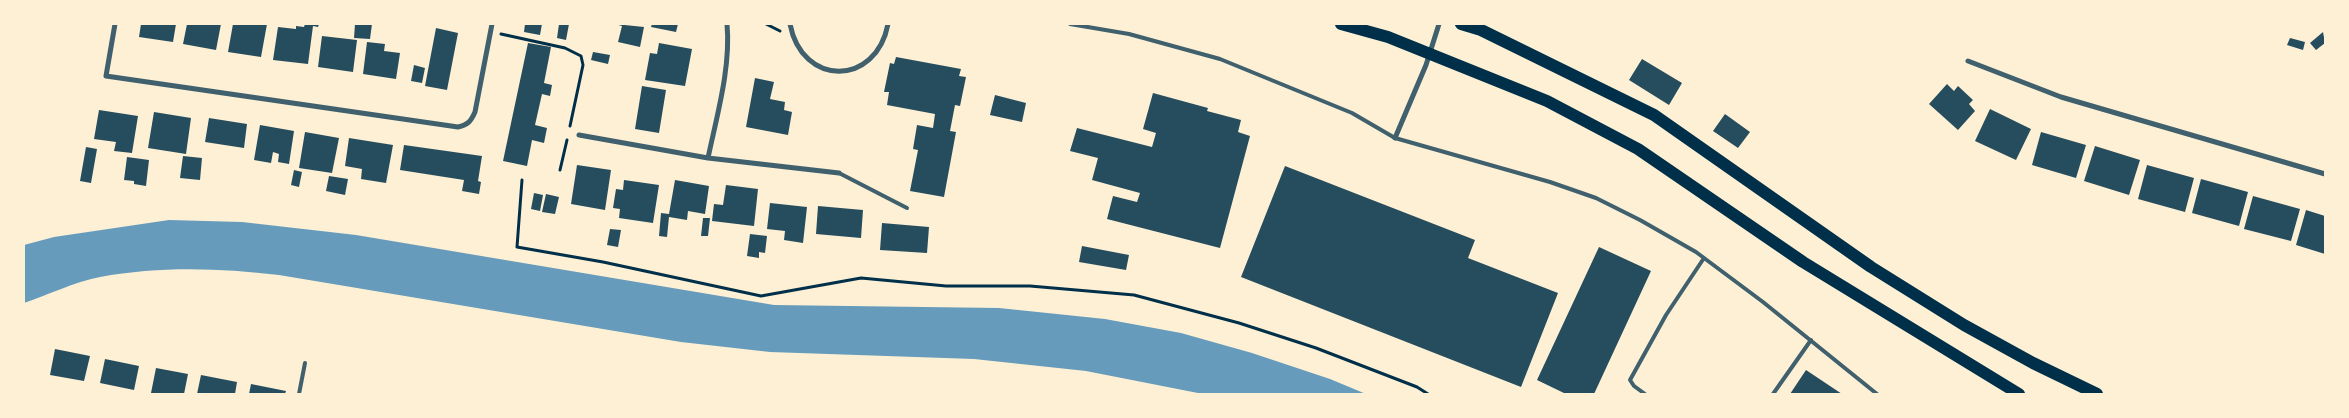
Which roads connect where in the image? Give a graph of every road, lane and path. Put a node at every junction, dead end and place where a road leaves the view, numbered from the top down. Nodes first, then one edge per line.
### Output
1 (115, 24) edge
2 (492, 24) edge
3 (727, 24) edge
4 (790, 24) edge
5 (888, 24) edge
6 (1070, 24) edge
7 (1342, 24) edge
8 (1439, 24) edge
9 (1461, 24) edge
10 (490, 32) junction
11 (1430, 54) junction
12 (1968, 61) dead end
13 (579, 135) dead end
14 (1396, 138) junction
15 (708, 158) junction
16 (560, 170) dead end
17 (839, 173) joint
18 (2325, 174) edge
19 (522, 180) dead end
20 (907, 208) dead end
21 (1704, 258) junction
22 (1811, 340) junction
23 (305, 363) dead end
24 (299, 394) edge
25 (1428, 394) edge
26 (1645, 394) edge
27 (1773, 394) edge
28 (1877, 394) edge
29 (2019, 394) edge
30 (2097, 394) edge

1 - 10 street
2 - 10 street
3 - 15 street
4 - 5 street
6 - 14 lane
7 - 11 main road
8 - 11 street
9 - 30 main road
10 - 16 path
11 - 14 street
11 - 29 main road
12 - 18 street
13 - 15 street
14 - 21 lane
15 - 17 street
17 - 20 lane
19 - 25 path
21 - 22 lane
21 - 26 lane
22 - 27 lane
22 - 28 lane
23 - 24 lane

